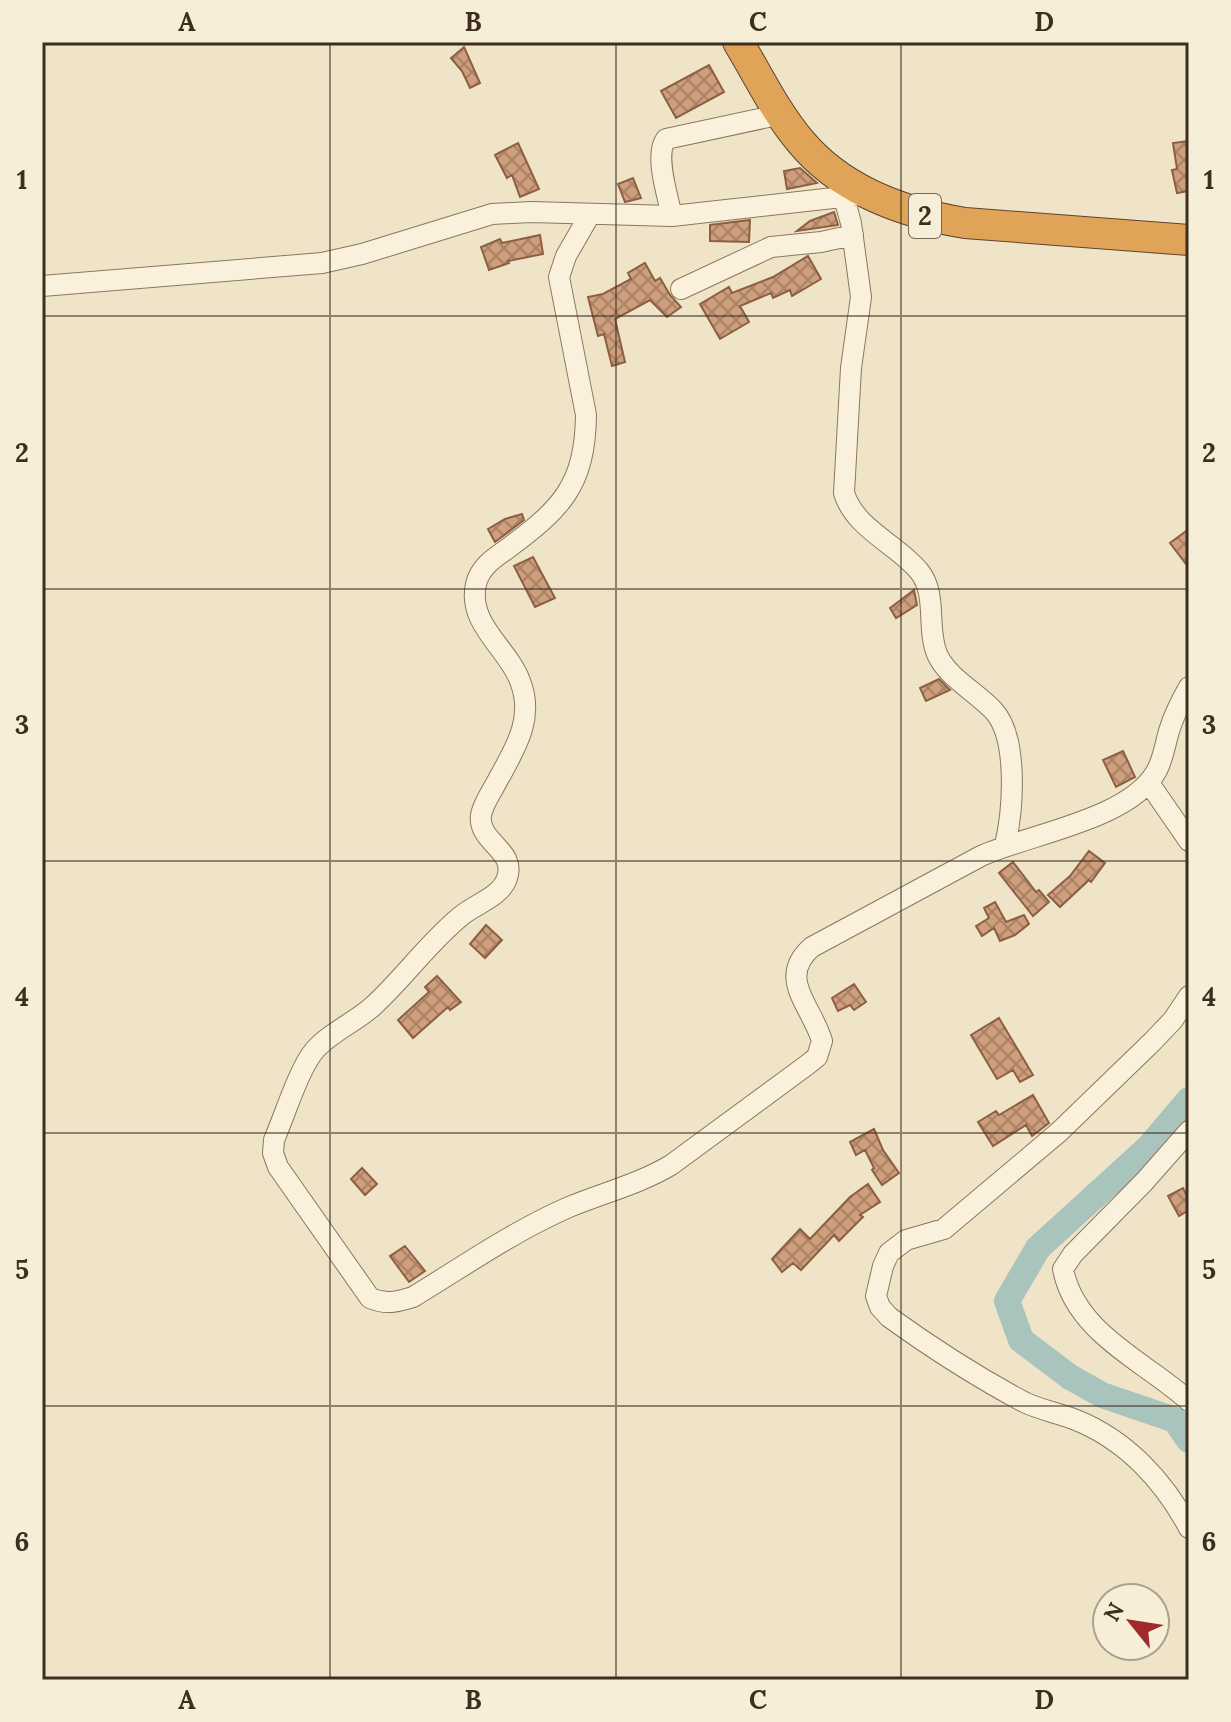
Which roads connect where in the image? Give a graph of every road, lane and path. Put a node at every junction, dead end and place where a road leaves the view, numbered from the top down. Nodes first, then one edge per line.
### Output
1 (738, 42) edge
2 (782, 114) junction
3 (856, 196) junction
4 (589, 216) junction
5 (672, 216) junction
6 (853, 235) junction
7 (1189, 240) edge
8 (42, 286) edge
9 (681, 289) dead end
10 (1189, 687) edge
11 (1149, 783) junction
12 (1189, 841) edge
13 (1005, 845) junction
14 (1189, 996) edge
15 (1189, 1131) edge
16 (1189, 1401) edge
17 (1189, 1528) edge

1 - 2 highway, 2
2 - 3 highway, 2
2 - 5 street
3 - 5 street
3 - 6 street
3 - 7 highway, 2
4 - 5 street
4 - 8 street
4 - 13 street
6 - 9 street
6 - 13 street
10 - 11 street
11 - 12 street
11 - 13 street
14 - 17 street
15 - 16 street

